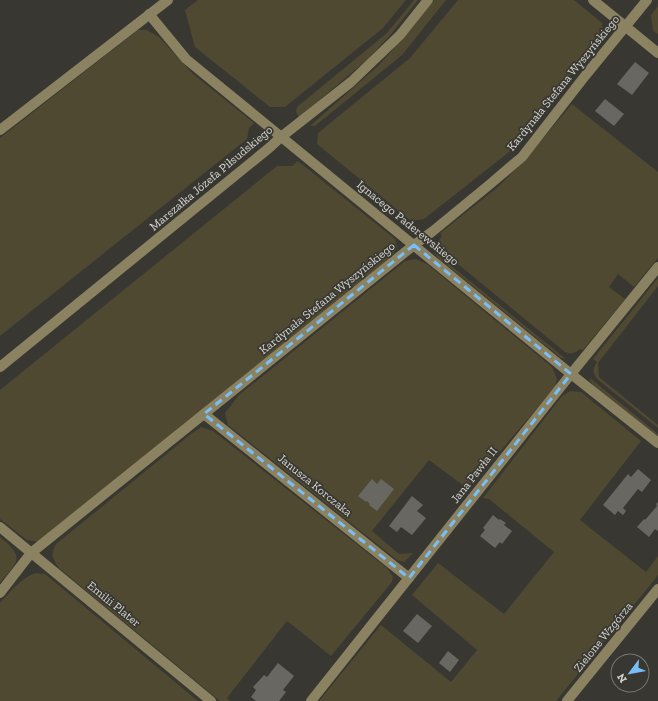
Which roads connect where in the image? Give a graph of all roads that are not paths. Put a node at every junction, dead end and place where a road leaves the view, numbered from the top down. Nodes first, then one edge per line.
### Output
1 (168, 0) edge
2 (428, 0) edge
3 (593, 0) edge
4 (647, 0) edge
5 (149, 14) junction
6 (625, 27) junction
7 (658, 53) edge
8 (0, 130) edge
9 (281, 137) junction
10 (414, 245) junction
11 (658, 267) edge
12 (0, 367) edge
13 (571, 374) junction
14 (204, 414) junction
15 (658, 443) edge
16 (0, 527) edge
17 (32, 553) junction
18 (409, 578) junction
19 (658, 589) edge
20 (0, 593) edge
21 (211, 701) edge
22 (311, 701) edge
23 (567, 701) edge

1 - 5 street
2 - 9 street, Marszałka Józefa Piłsudskiego
3 - 6 street
4 - 6 street, Kardynała Stefana Wyszyńskiego
5 - 8 street
5 - 9 street, Ignacego Paderewskiego
6 - 7 street
6 - 10 street, Kardynała Stefana Wyszyńskiego
9 - 10 street, Ignacego Paderewskiego
9 - 12 street, Marszałka Józefa Piłsudskiego
10 - 13 street, Ignacego Paderewskiego
10 - 14 street, Kardynała Stefana Wyszyńskiego
11 - 13 street, Jana Pawła II
13 - 15 street, Ignacego Paderewskiego
13 - 18 street, Jana Pawła II
14 - 17 street, Kardynała Stefana Wyszyńskiego
14 - 18 street, Janusza Korczaka
16 - 17 street, Emilii Plater
17 - 20 street, Kardynała Stefana Wyszyńskiego
17 - 21 street, Emilii Plater
18 - 22 street, Jana Pawła II
19 - 23 street, Zielone Wzgórza

